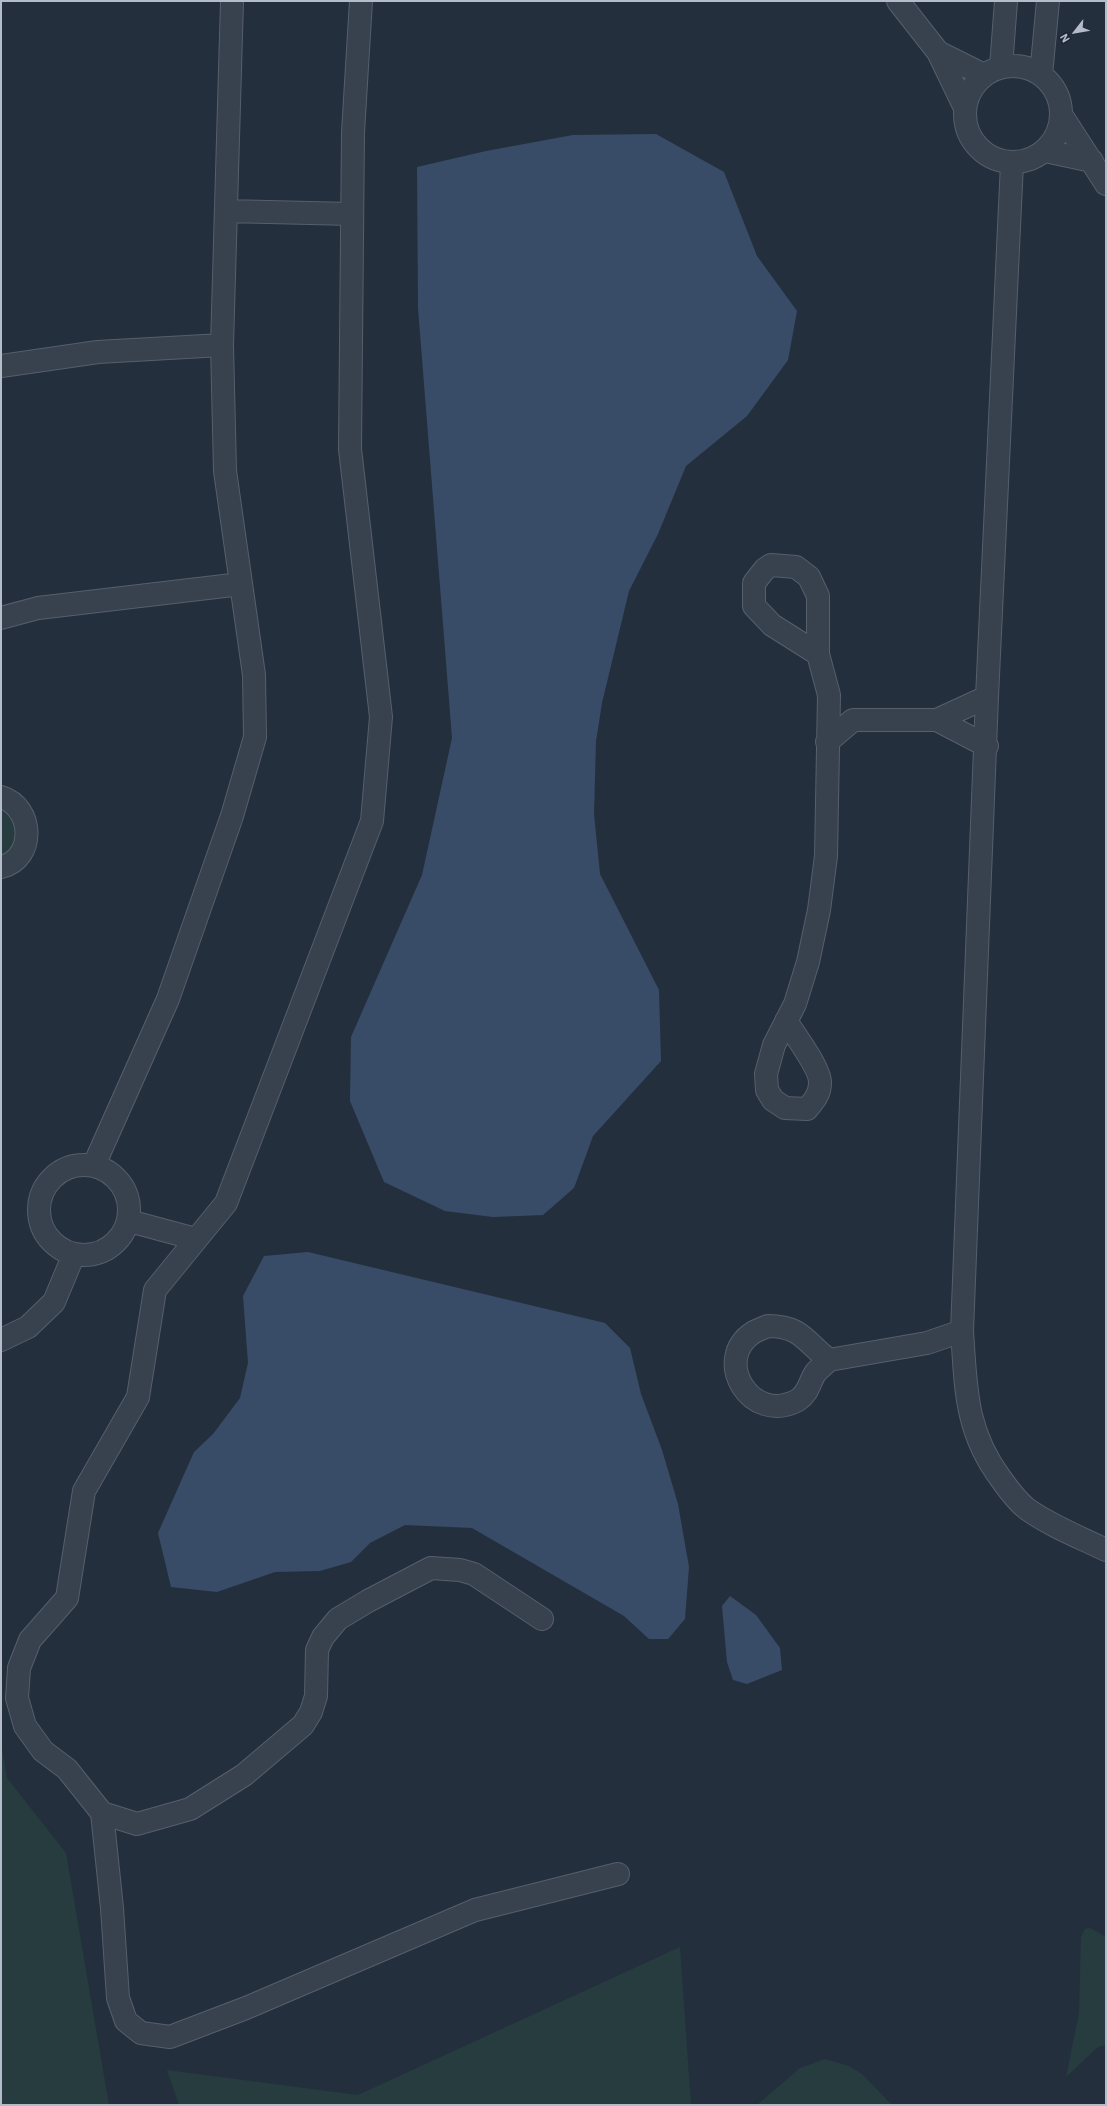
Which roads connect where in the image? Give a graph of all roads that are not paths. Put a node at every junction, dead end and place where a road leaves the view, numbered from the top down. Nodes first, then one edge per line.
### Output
1 (232, 1) edge
2 (361, 1) edge
3 (898, 1) edge
4 (1006, 1) edge
5 (1048, 1) edge
6 (938, 52) junction
7 (992, 71) junction
8 (1041, 74) junction
9 (965, 108) junction
10 (1062, 116) junction
11 (1045, 151) junction
12 (1092, 161) junction
13 (1012, 163) junction
14 (1106, 184) edge
15 (226, 212) junction
16 (352, 214) junction
17 (222, 345) junction
18 (1, 366) edge
19 (241, 584) junction
20 (1, 618) edge
21 (818, 654) dead end
22 (829, 695) junction
23 (987, 697) junction
24 (854, 720) junction
25 (937, 720) junction
26 (827, 742) junction
27 (986, 746) junction
28 (1, 798) edge
29 (1, 867) edge
30 (786, 1021) dead end
31 (94, 1165) junction
32 (129, 1221) junction
33 (196, 1239) junction
34 (74, 1254) junction
35 (962, 1331) junction
36 (1, 1340) edge
37 (928, 1343) junction
38 (829, 1360) dead end
39 (964, 1363) junction
40 (1106, 1550) edge
41 (542, 1619) dead end
42 (102, 1813) junction
43 (618, 1874) dead end

1 - 15 street
2 - 16 street
3 - 6 street
4 - 7 street
5 - 8 street
6 - 7 street
6 - 9 street
7 - 8 street
7 - 9 street
8 - 10 street
9 - 13 street
10 - 11 street
10 - 12 street
11 - 12 street
11 - 13 street
12 - 14 street
13 - 23 street
15 - 16 street
15 - 17 street
16 - 33 street
17 - 18 street
17 - 19 street
19 - 20 street
19 - 31 street
21 - 22 street
22 - 24 street
22 - 26 street
23 - 25 street
23 - 27 street
24 - 25 street
24 - 26 street
25 - 27 street
26 - 30 street
27 - 35 street
28 - 29 street
31 - 32 street
31 - 34 street
32 - 33 street
32 - 34 street
33 - 42 street
34 - 36 street
35 - 37 street
35 - 39 street
37 - 38 street
37 - 39 street
39 - 40 street
41 - 42 street
42 - 43 street

